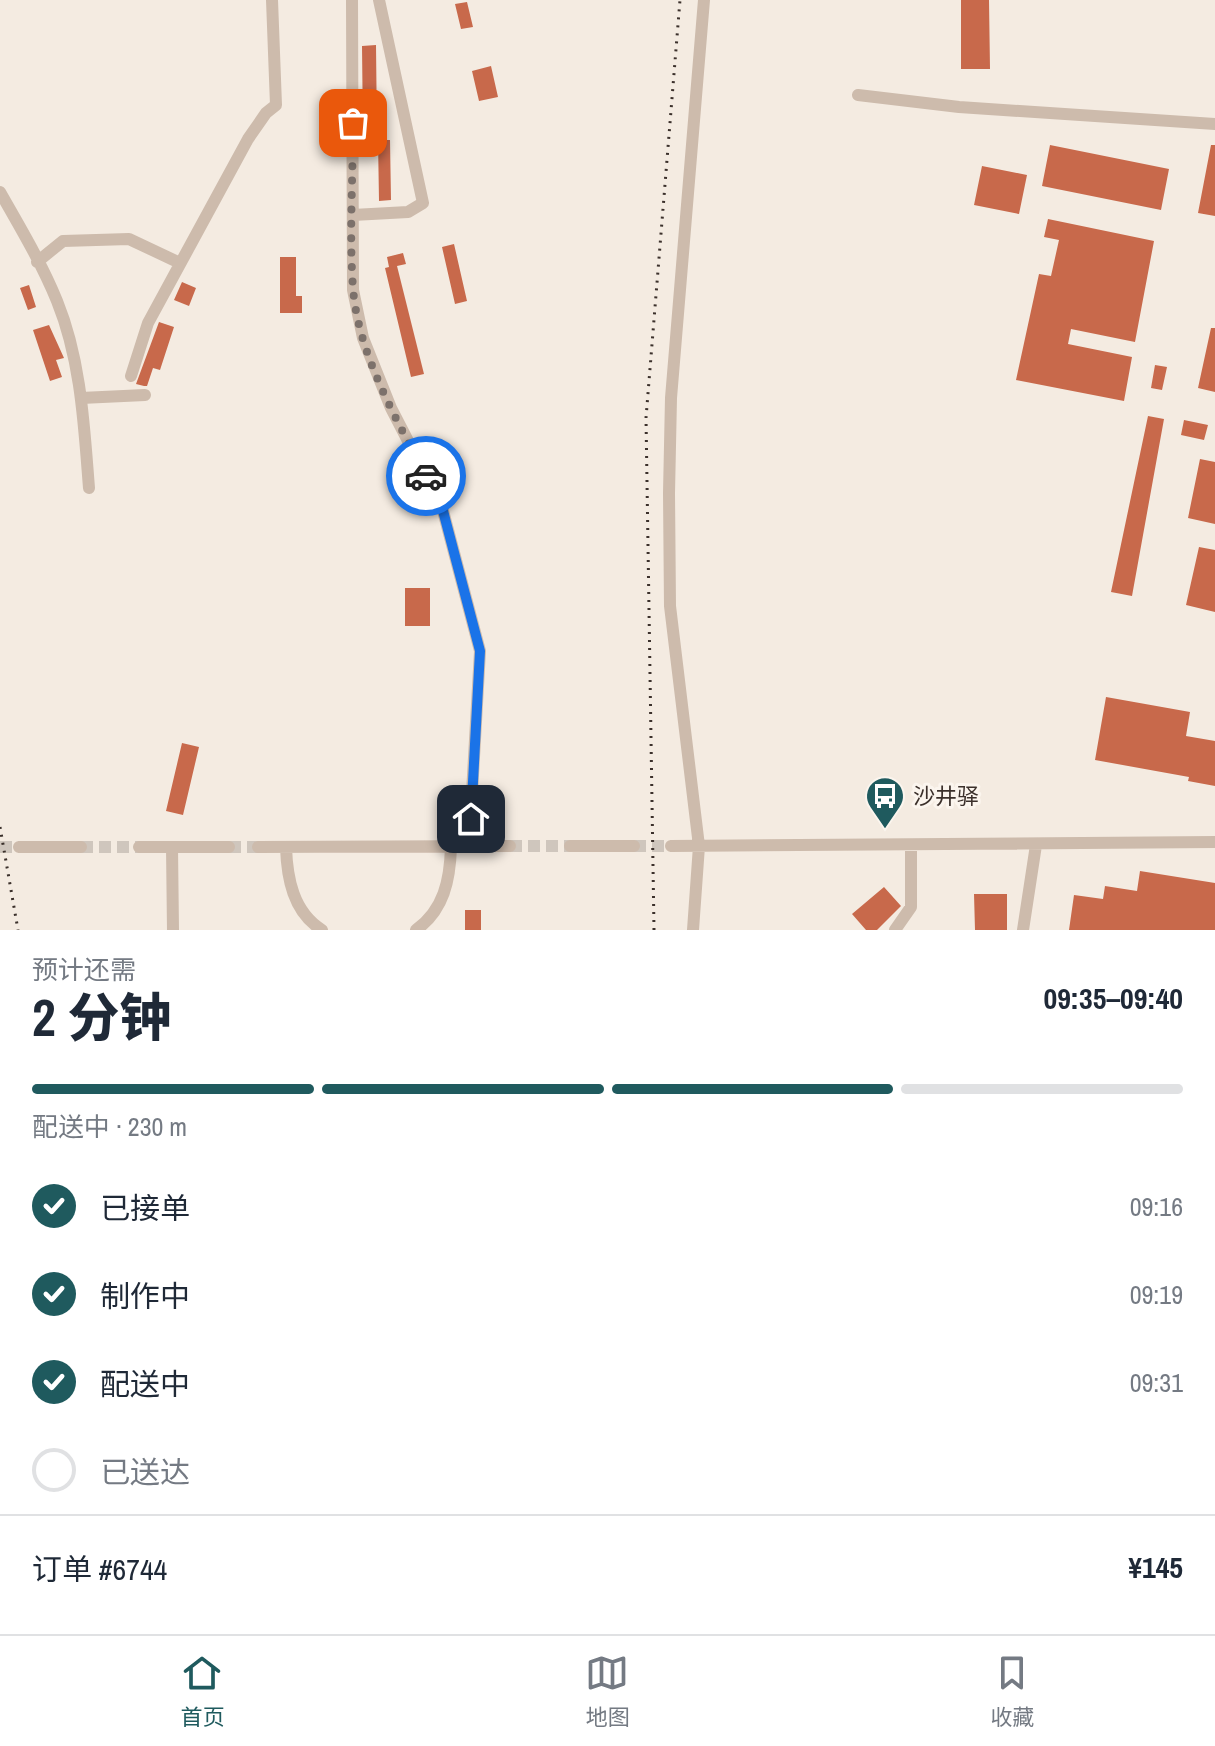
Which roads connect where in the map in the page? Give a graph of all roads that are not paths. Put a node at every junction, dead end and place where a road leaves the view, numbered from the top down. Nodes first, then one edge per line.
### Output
1 (272, 0) edge
2 (352, 0) edge
3 (379, 0) edge
4 (704, 0) edge
5 (858, 95) dead end
6 (1215, 124) edge
7 (0, 192) edge
8 (353, 215) junction
9 (37, 262) junction
10 (180, 263) junction
11 (131, 376) dead end
12 (145, 395) dead end
13 (81, 398) junction
14 (89, 488) dead end
15 (1215, 842) edge
16 (1036, 845) junction
17 (469, 846) junction
18 (510, 846) tunnel mouth
19 (570, 846) tunnel mouth
20 (634, 846) tunnel mouth
21 (671, 846) tunnel mouth
22 (699, 846) junction
23 (911, 846) junction
24 (19, 847) tunnel mouth
25 (81, 847) tunnel mouth
26 (139, 847) tunnel mouth
27 (172, 847) junction
28 (229, 847) tunnel mouth
29 (258, 847) tunnel mouth
30 (286, 847) junction
31 (451, 847) junction
32 (173, 930) edge
33 (322, 930) edge
34 (416, 930) edge
35 (693, 930) edge
36 (895, 930) edge
37 (1023, 930) edge

1 - 10 street
2 - 8 street
3 - 8 street
4 - 22 street
5 - 6 street
7 - 9 street
8 - 17 street
9 - 10 street
9 - 13 street
10 - 11 street
12 - 13 street
13 - 14 street
15 - 16 street
16 - 23 street
16 - 37 street
17 - 18 street
17 - 31 street
19 - 20 street
21 - 22 street
22 - 23 street
22 - 35 street
23 - 36 street
24 - 25 street
26 - 27 street
27 - 28 street
27 - 32 street
29 - 30 street
30 - 31 street
30 - 33 street
31 - 34 street

